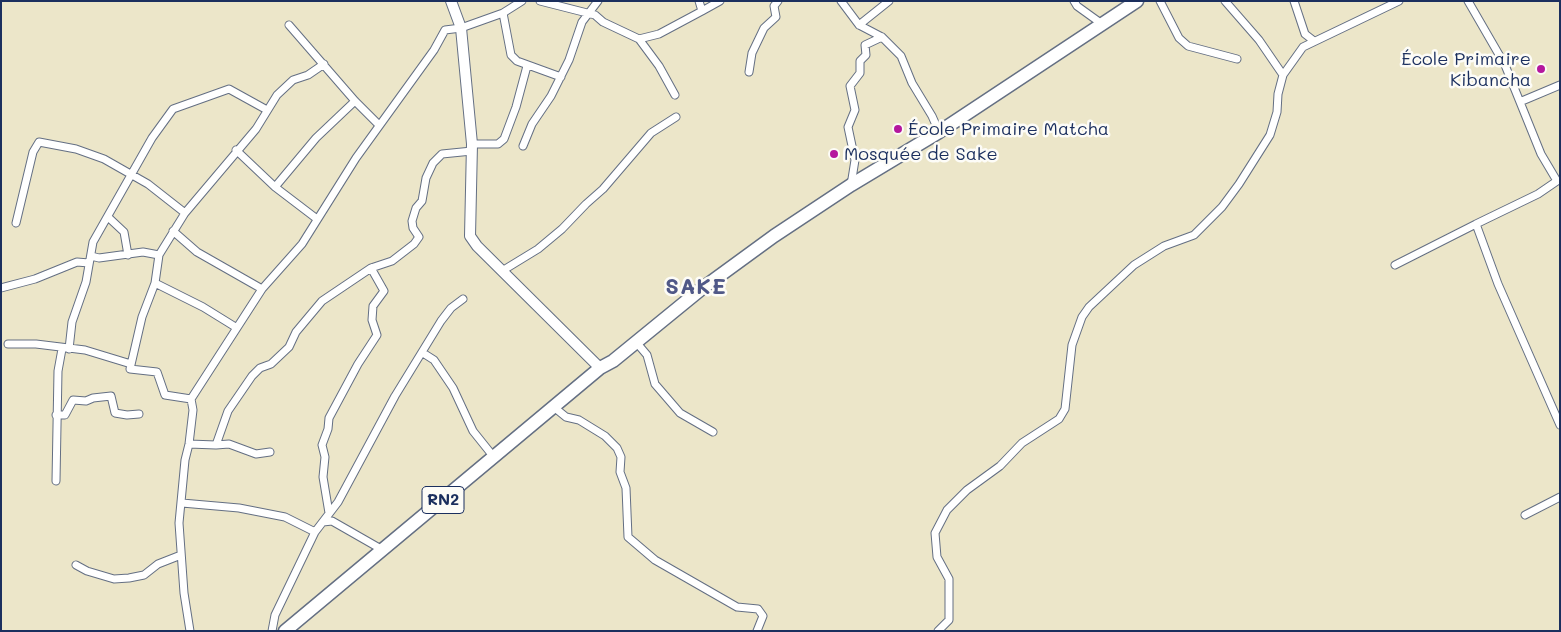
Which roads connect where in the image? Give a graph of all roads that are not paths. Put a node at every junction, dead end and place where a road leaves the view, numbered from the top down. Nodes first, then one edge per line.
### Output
1 (451, 1) edge
2 (522, 1) edge
3 (540, 1) edge
4 (598, 1) edge
5 (699, 1) edge
6 (720, 1) edge
7 (778, 1) edge
8 (842, 1) edge
9 (889, 1) edge
10 (1074, 1) edge
11 (1137, 1) edge
12 (1160, 1) edge
13 (1225, 1) edge
14 (1294, 1) edge
15 (1399, 1) edge
16 (1468, 1) edge
17 (702, 11) junction
18 (504, 13) junction
19 (588, 14) junction
20 (1102, 24) junction
21 (289, 25) dead end
22 (859, 25) junction
23 (461, 28) junction
24 (882, 37) junction
25 (639, 39) junction
26 (1314, 41) junction
27 (1237, 59) dead end
28 (324, 64) junction
29 (527, 66) junction
30 (749, 72) dead end
31 (1283, 75) junction
32 (561, 77) junction
33 (1560, 85) edge
34 (675, 95) dead end
35 (355, 101) junction
36 (1522, 101) junction
37 (267, 110) junction
38 (676, 117) dead end
39 (379, 125) junction
40 (939, 132) junction
41 (523, 146) dead end
42 (472, 148) junction
43 (236, 150) junction
44 (132, 175) junction
45 (1559, 182) edge
46 (851, 185) junction
47 (275, 187) junction
48 (184, 213) junction
49 (108, 217) junction
50 (317, 219) junction
51 (16, 223) dead end
52 (1476, 224) junction
53 (173, 231) junction
54 (128, 255) junction
55 (159, 255) junction
56 (90, 260) junction
57 (1396, 265) dead end
58 (370, 268) junction
59 (502, 272) junction
60 (155, 283) junction
61 (1, 288) edge
62 (262, 289) junction
63 (463, 299) dead end
64 (237, 328) junction
65 (636, 342) junction
66 (8, 344) dead end
67 (66, 349) junction
68 (423, 353) junction
69 (131, 364) junction
70 (600, 368) junction
71 (191, 399) junction
72 (555, 408) junction
73 (139, 414) dead end
74 (56, 415) junction
75 (1560, 425) edge
76 (713, 432) dead end
77 (190, 444) junction
78 (216, 445) junction
79 (270, 452) dead end
80 (497, 456) junction
81 (56, 481) dead end
82 (1560, 497) edge
83 (182, 503) junction
84 (329, 513) junction
85 (1525, 515) dead end
86 (323, 522) junction
87 (315, 532) junction
88 (381, 549) junction
89 (181, 556) junction
90 (76, 565) dead end
91 (190, 631) edge
92 (272, 631) edge
93 (285, 631) edge
94 (758, 631) edge
95 (938, 631) edge

1 - 23 main road
2 - 18 street
3 - 19 street
4 - 19 street
5 - 17 street
6 - 17 street
7 - 30 street
8 - 22 street
9 - 22 street
10 - 20 street
11 - 20 highway, RN2
12 - 27 street
13 - 31 street
14 - 26 street
15 - 26 street
16 - 36 street
17 - 25 street
18 - 23 street
18 - 29 street
19 - 25 street
19 - 32 street
20 - 40 highway, RN2
21 - 28 street
22 - 24 street
23 - 39 street
23 - 42 main road
24 - 40 street
24 - 46 street
25 - 34 street
26 - 31 street
28 - 35 street
28 - 37 street
29 - 32 street
29 - 42 street
31 - 95 street
32 - 41 street
33 - 36 street
35 - 39 street
35 - 47 street
36 - 45 street
37 - 43 street
37 - 44 street
38 - 59 street
39 - 50 street
40 - 46 highway, RN2
42 - 58 street
42 - 59 main road
43 - 47 street
43 - 48 street
44 - 48 street
44 - 49 street
44 - 51 street
45 - 52 street
46 - 65 highway, RN2
47 - 50 street
48 - 53 street
49 - 54 street
49 - 56 street
50 - 62 street
52 - 57 street
52 - 75 street
53 - 55 street
53 - 62 street
54 - 55 street
54 - 56 street
55 - 60 street
56 - 61 street
56 - 67 street
58 - 78 street
58 - 84 street
59 - 70 main road
60 - 64 street
60 - 69 street
62 - 64 street
63 - 68 street
64 - 71 street
65 - 70 highway, RN2
65 - 76 street
66 - 67 street
67 - 69 street
67 - 74 street
68 - 80 street
68 - 84 street
69 - 71 street
70 - 72 highway, RN2
71 - 77 street
72 - 80 highway, RN2
72 - 94 street
73 - 74 street
74 - 81 street
77 - 78 street
77 - 83 street
78 - 79 street
80 - 88 highway, RN2
82 - 85 street
83 - 87 street
83 - 89 street
84 - 86 street
86 - 87 street
86 - 88 street
87 - 92 street
88 - 93 highway, RN2
89 - 90 street
89 - 91 street

